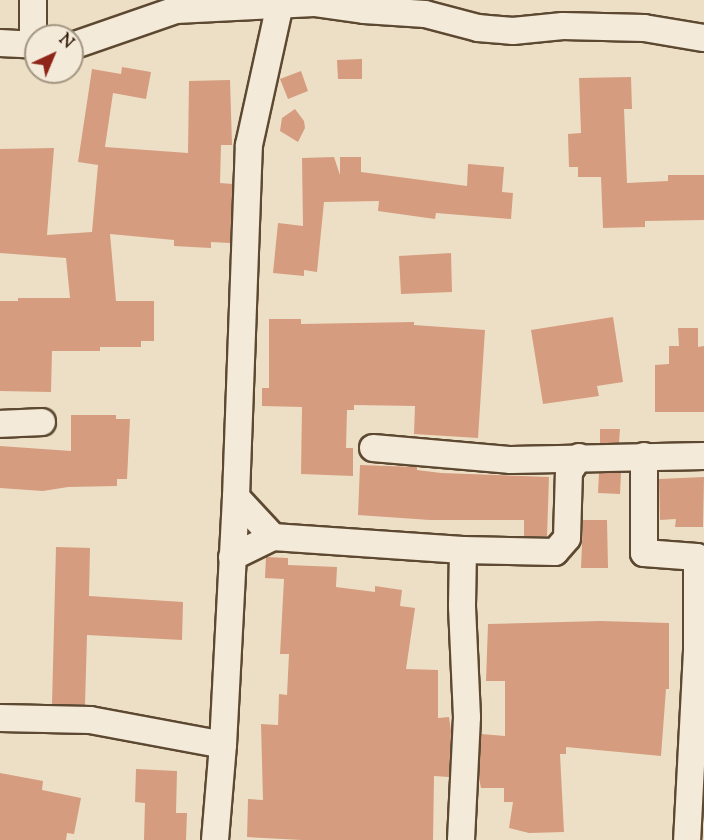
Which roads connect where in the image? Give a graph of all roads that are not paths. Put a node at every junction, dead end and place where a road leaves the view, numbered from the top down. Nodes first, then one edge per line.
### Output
1 (33, 0) edge
2 (280, 4) junction
3 (34, 24) edge
4 (704, 38) edge
5 (84, 42) edge
6 (0, 43) edge
7 (24, 44) edge
8 (42, 423) dead end
9 (0, 424) edge
10 (373, 448) dead end
11 (644, 456) junction
12 (704, 456) edge
13 (579, 457) junction
14 (236, 497) junction
15 (273, 537) junction
16 (463, 550) junction
17 (232, 557) junction
18 (0, 718) edge
19 (223, 745) junction
20 (215, 840) edge
21 (460, 840) edge
22 (687, 840) edge

1 - 3 street
2 - 4 street
2 - 5 street
2 - 14 street
6 - 7 street
8 - 9 street
10 - 13 street
11 - 12 street
11 - 13 street
11 - 22 street
13 - 16 street
14 - 15 street
14 - 17 street
15 - 16 street
15 - 17 street
16 - 21 street
17 - 19 street
18 - 19 street
19 - 20 street

